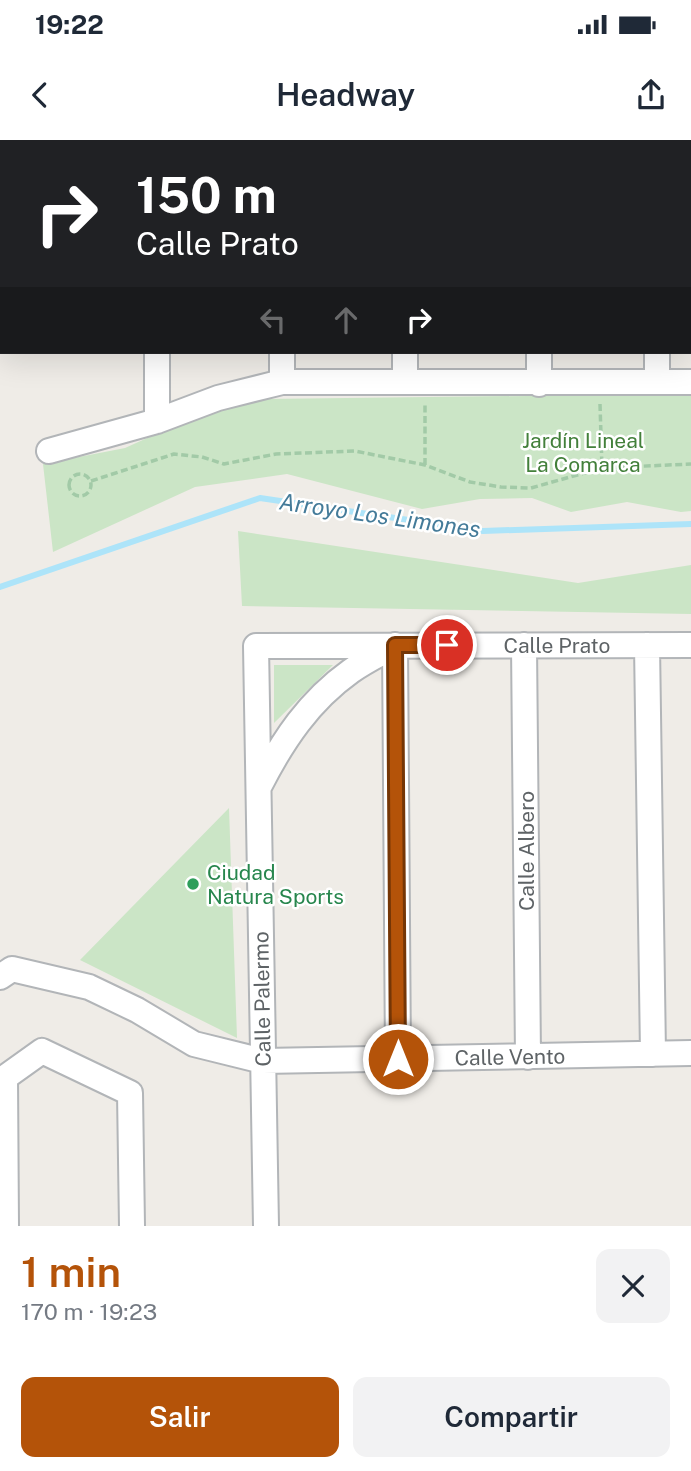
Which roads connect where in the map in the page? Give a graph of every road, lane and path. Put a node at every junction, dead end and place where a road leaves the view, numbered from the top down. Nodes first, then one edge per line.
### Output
1 (157, 354) edge
2 (282, 354) edge
3 (406, 354) edge
4 (539, 354) edge
5 (657, 354) edge
6 (657, 382) junction
7 (691, 382) edge
8 (282, 383) junction
9 (539, 384) junction
10 (415, 388) junction
11 (599, 392) dead end
12 (157, 421) junction
13 (49, 451) dead end
14 (691, 464) edge
15 (425, 465) junction
16 (602, 468) junction
17 (91, 481) junction
18 (395, 645) junction
19 (524, 645) junction
20 (647, 645) junction
21 (691, 645) edge
22 (256, 646) joint
23 (258, 788) junction
24 (6, 973) edge
25 (653, 1054) junction
26 (691, 1054) edge
27 (528, 1056) junction
28 (398, 1059) junction
29 (263, 1061) junction
30 (2, 1079) edge
31 (6, 1226) edge
32 (132, 1226) edge
33 (266, 1226) edge

1 - 12 street
2 - 8 street
3 - 10 street
4 - 9 street
5 - 6 street
6 - 7 street
6 - 9 street
8 - 10 street
8 - 12 street
9 - 10 street
10 - 15 path
11 - 16 path
12 - 13 street
14 - 16 path
15 - 16 path
15 - 17 path
17 - 17 path
18 - 19 street, Calle Prato
18 - 22 street, Calle Prato
18 - 23 street
18 - 28 street
19 - 20 street, Calle Prato
19 - 27 street, Calle Albero
20 - 21 street, Calle Prato
20 - 25 street
22 - 23 street, Calle Palermo
23 - 29 street, Calle Palermo
24 - 29 street, Calle Vento
25 - 26 street, Calle Vento
25 - 27 street, Calle Vento
27 - 28 street, Calle Vento
28 - 29 street, Calle Vento
29 - 33 street, Calle Palermo
30 - 31 street
30 - 32 street

